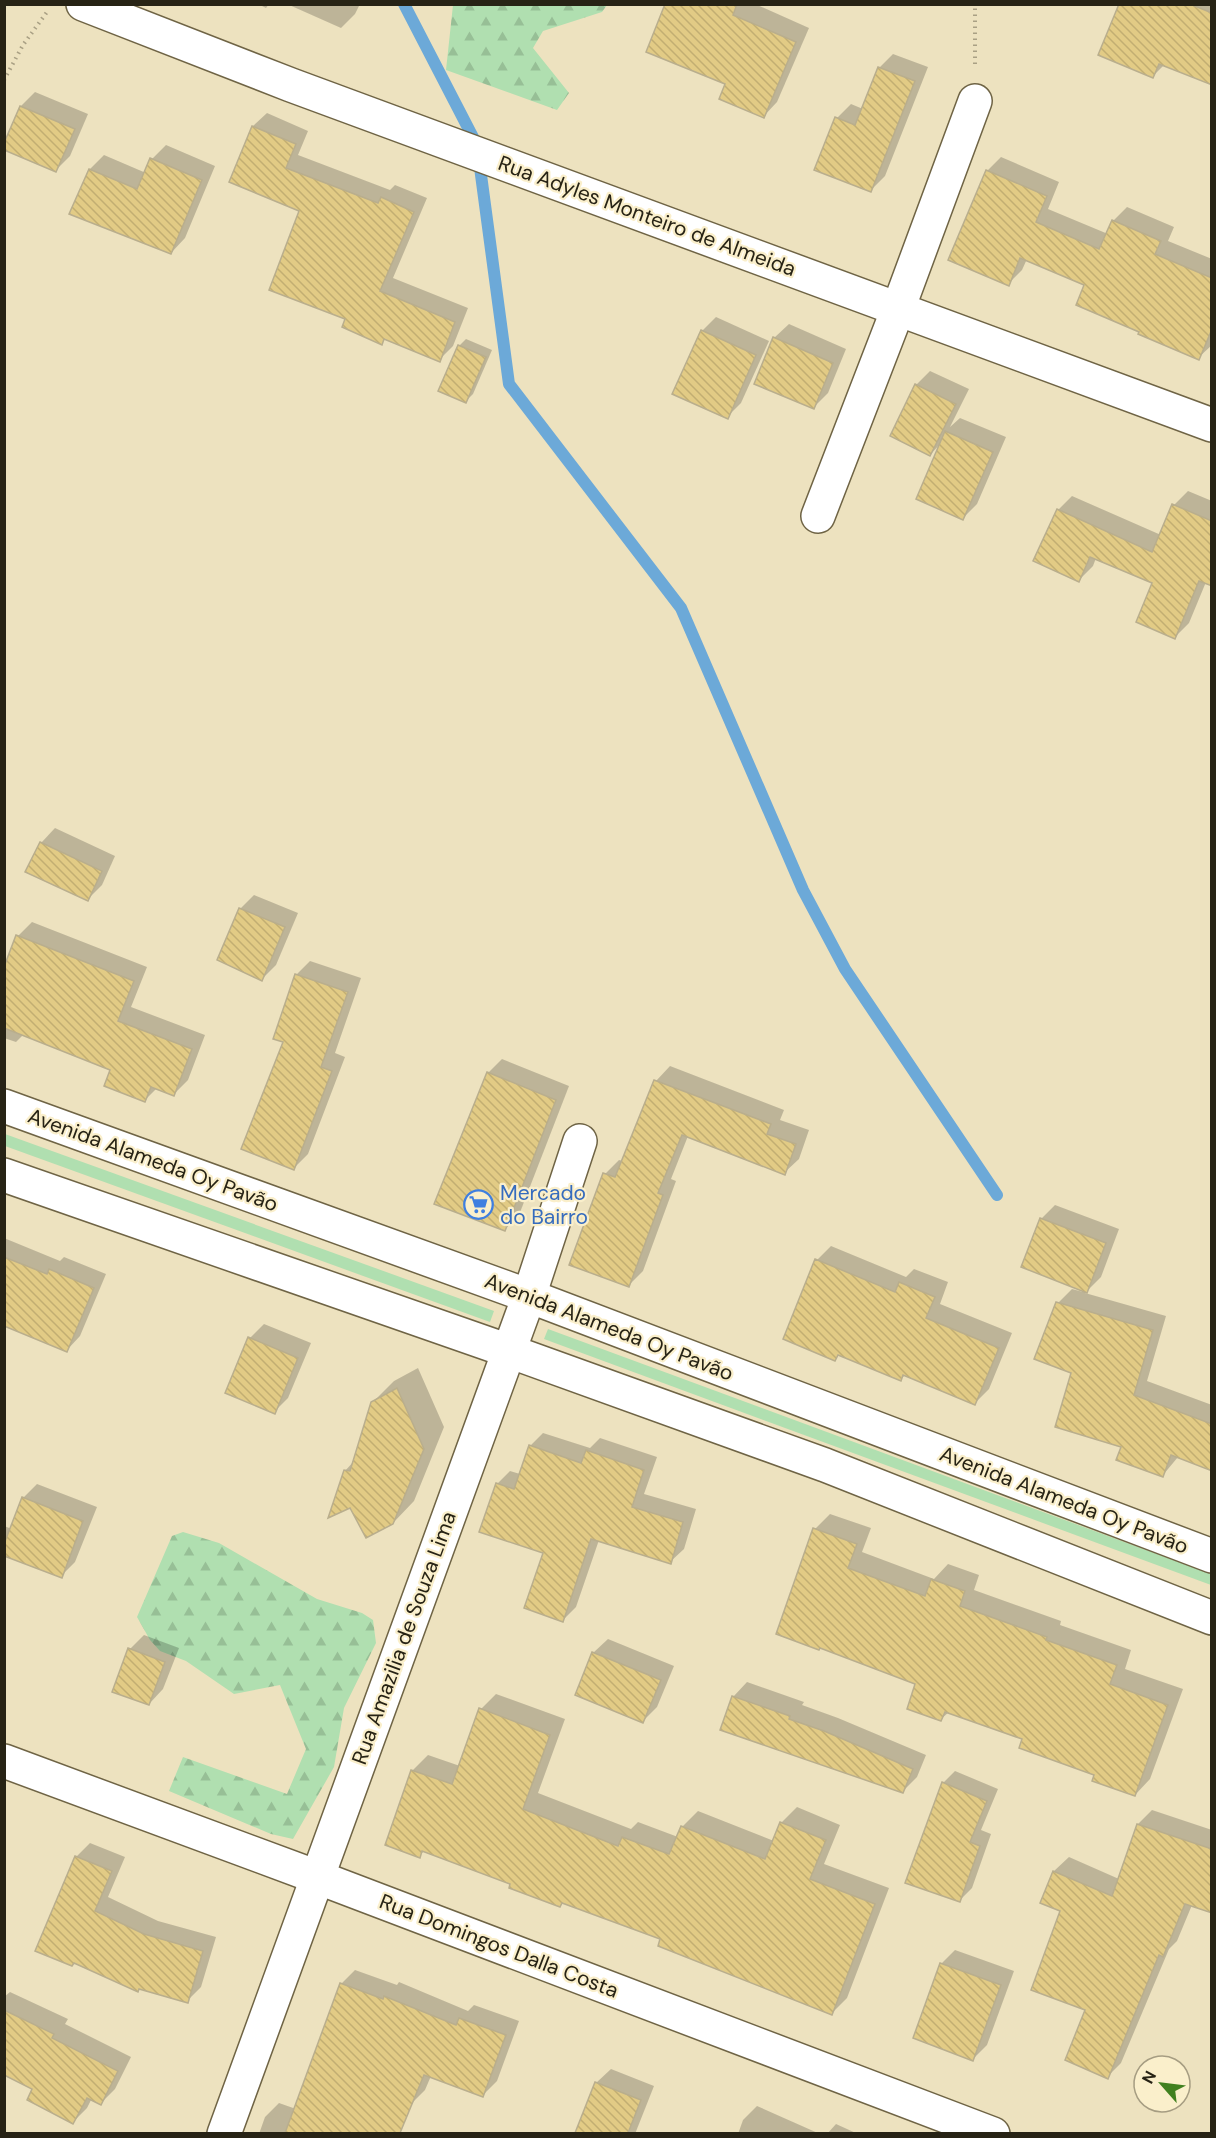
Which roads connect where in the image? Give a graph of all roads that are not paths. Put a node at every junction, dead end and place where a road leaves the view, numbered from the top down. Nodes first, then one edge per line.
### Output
1 (83, 4) edge
2 (975, 102) road end
3 (898, 309) junction
4 (1212, 425) edge
5 (818, 516) dead end
6 (4, 1106) edge
7 (580, 1141) dead end
8 (4, 1175) edge
9 (529, 1296) junction
10 (509, 1351) junction
11 (1212, 1556) edge
12 (1212, 1618) edge
13 (4, 1761) edge
14 (317, 1877) junction
15 (224, 2133) edge
16 (993, 2133) edge

1 - 3 street, Rua Adyles Monteiro de Almeida
2 - 3 street
3 - 4 street, Rua Adyles Monteiro de Almeida
3 - 5 street
6 - 9 street, Avenida Alameda Oy Pavão
7 - 9 street, Rua Amazilia de Souza Lima
8 - 10 street
9 - 10 street, Rua Amazilia de Souza Lima
9 - 11 street, Avenida Alameda Oy Pavão
10 - 12 street
10 - 14 street, Rua Amazilia de Souza Lima
13 - 14 street, Rua Domingos Dalla Costa
14 - 15 street, Rua Amazilia de Souza Lima
14 - 16 street, Rua Domingos Dalla Costa

